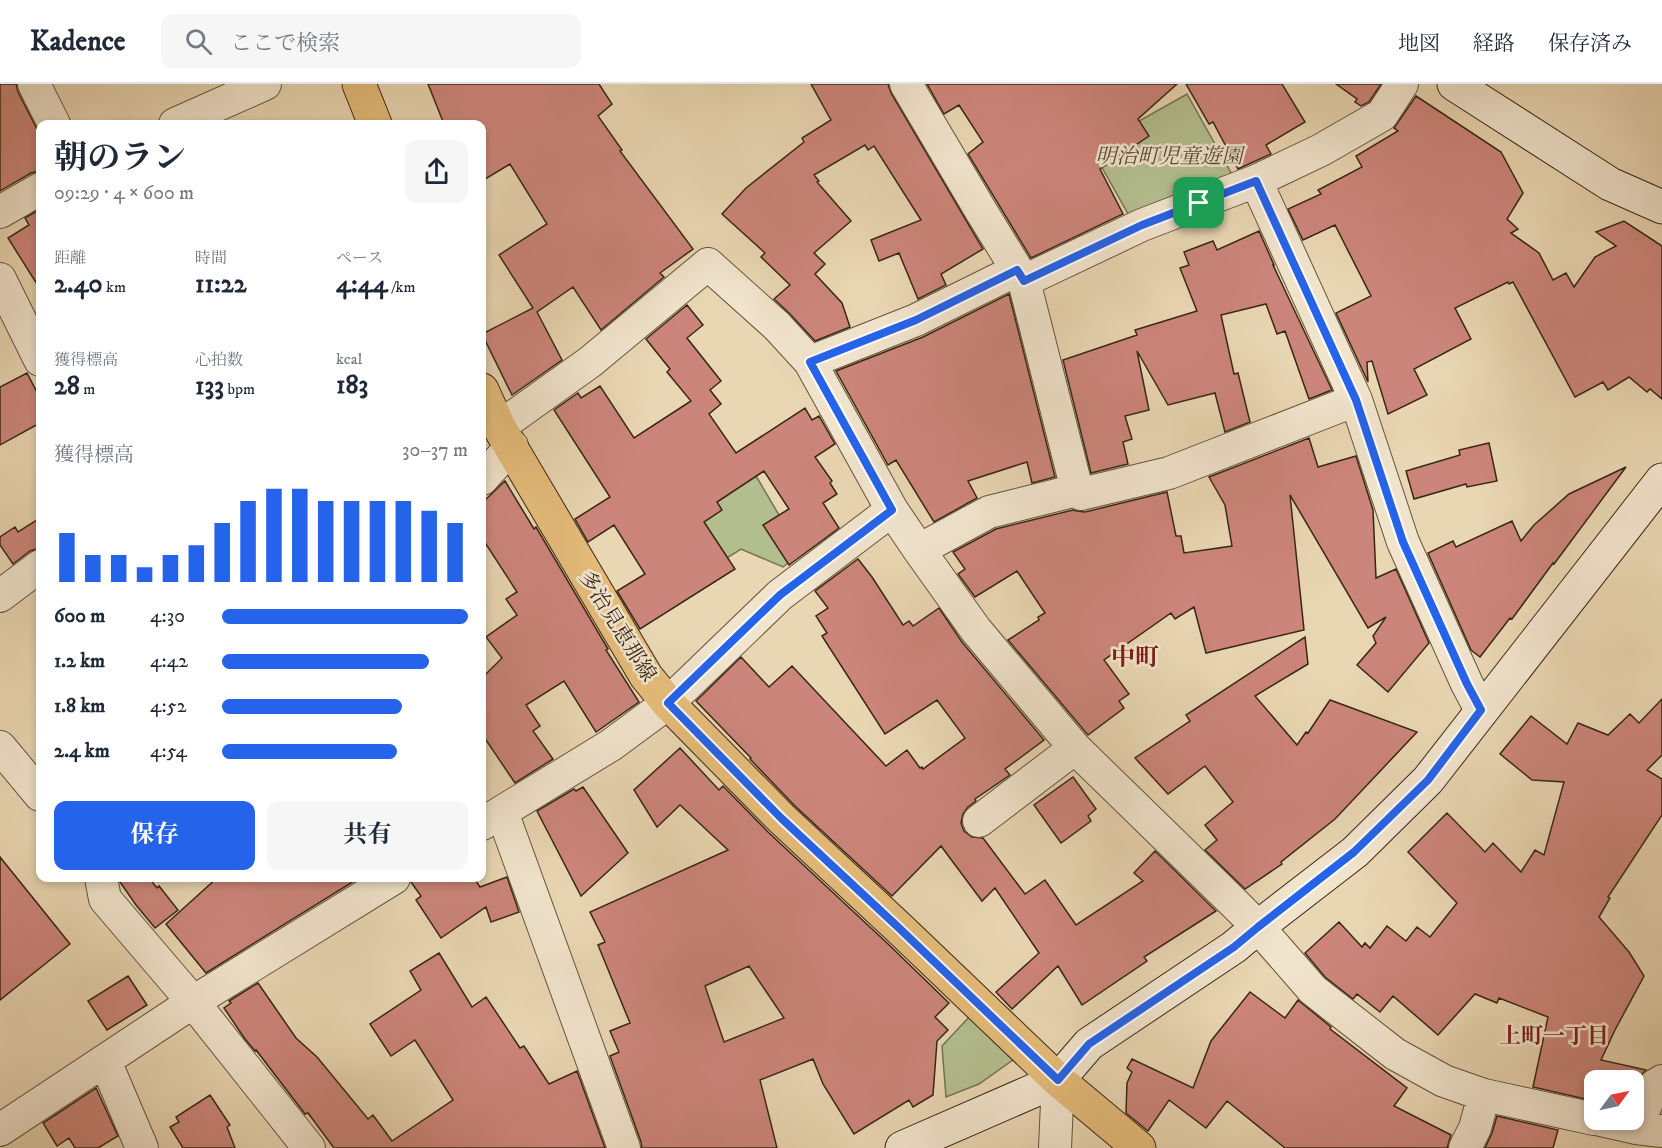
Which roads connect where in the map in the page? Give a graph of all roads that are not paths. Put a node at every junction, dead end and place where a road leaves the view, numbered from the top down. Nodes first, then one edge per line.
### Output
1 (34, 84) edge
2 (265, 84) edge
3 (359, 84) edge
4 (906, 84) edge
5 (1402, 84) edge
6 (1454, 84) edge
7 (52, 120) edge
8 (184, 120) edge
9 (373, 120) edge
10 (1256, 181) junction
11 (36, 191) edge
12 (1662, 207) edge
13 (0, 212) edge
14 (1021, 276) junction
15 (0, 279) edge
16 (36, 352) edge
17 (810, 362) junction
18 (486, 398) edge
19 (1356, 400) junction
20 (506, 436) junction
21 (486, 471) edge
22 (1662, 480) edge
23 (1077, 490) junction
24 (892, 510) junction
25 (919, 550) junction
26 (36, 569) edge
27 (0, 596) edge
28 (668, 703) junction
29 (1481, 710) junction
30 (0, 747) edge
31 (1075, 748) junction
32 (36, 790) edge
33 (492, 818) edge
34 (979, 821) dead end
35 (102, 882) edge
36 (388, 882) edge
37 (1258, 927) junction
38 (193, 1002) junction
39 (105, 1061) junction
40 (1058, 1080) junction
41 (1662, 1081) edge
42 (1484, 1095) junction
43 (1584, 1117) edge
44 (1649, 1129) edge
45 (0, 1130) edge
46 (142, 1148) edge
47 (309, 1148) edge
48 (624, 1148) edge
49 (902, 1148) edge
50 (1055, 1148) edge
51 (1139, 1148) edge
52 (1465, 1148) edge

1 - 7 street
2 - 8 street
3 - 9 main road
4 - 14 street
5 - 10 street
6 - 12 street
10 - 14 street
10 - 19 street
11 - 13 street
14 - 17 street
14 - 23 street
15 - 16 street
17 - 20 street
17 - 24 street
18 - 20 main road, 多治見恵那線
19 - 23 street
19 - 29 street
20 - 21 street
20 - 28 main road, 多治見恵那線
22 - 29 street
23 - 25 street
24 - 25 street
24 - 28 street
25 - 31 street
26 - 27 street
28 - 33 street
28 - 40 main road, 多治見恵那線
29 - 37 street
30 - 32 street
31 - 34 street
31 - 37 street
33 - 48 street
35 - 38 street
36 - 38 street
37 - 40 street
37 - 42 street
38 - 39 street
38 - 47 street
39 - 45 street
39 - 46 street
40 - 49 street
40 - 50 street
40 - 51 main road, 多治見恵那線
41 - 44 street
42 - 43 street
42 - 52 street

